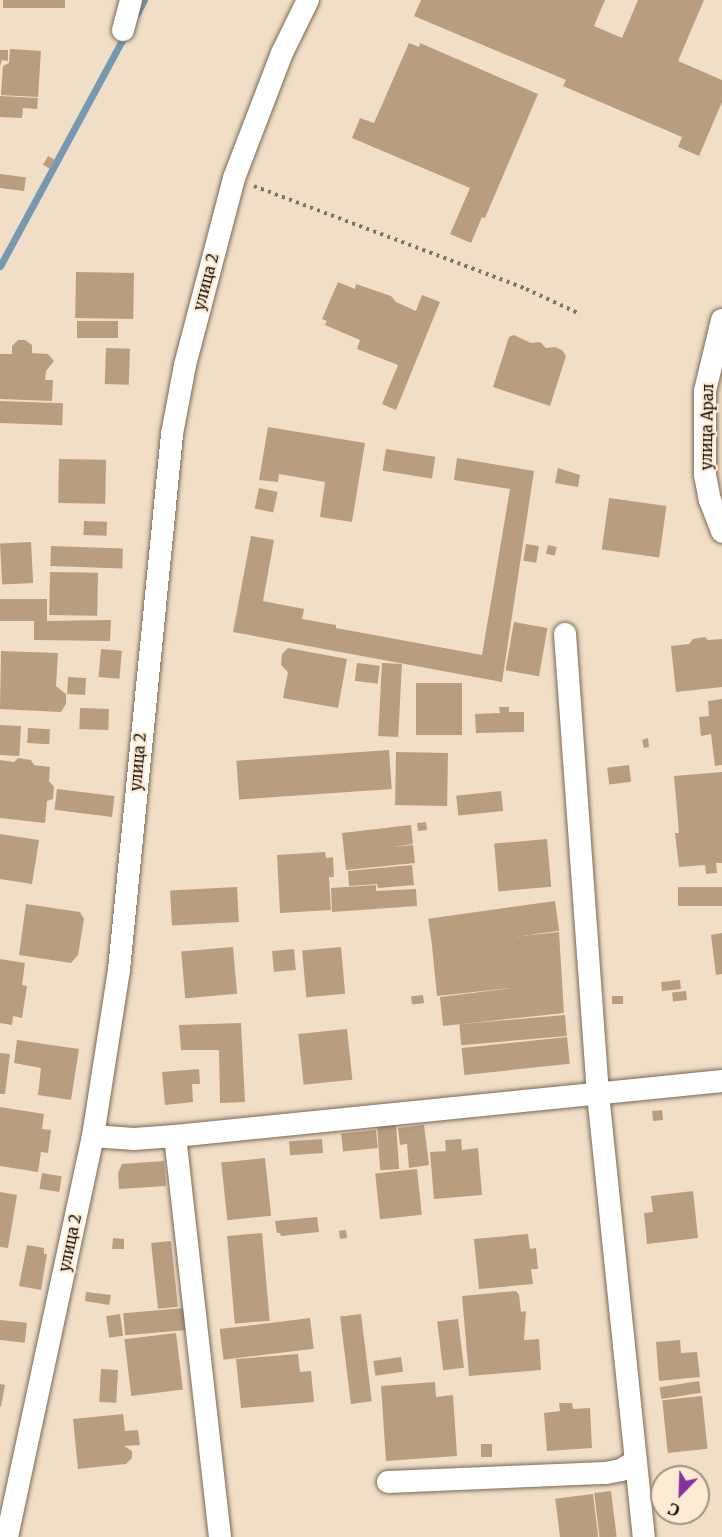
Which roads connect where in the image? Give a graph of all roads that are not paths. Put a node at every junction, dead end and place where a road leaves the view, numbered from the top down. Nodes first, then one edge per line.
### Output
1 (131, 0) edge
2 (308, 0) edge
3 (123, 30) dead end
4 (722, 320) edge
5 (722, 532) edge
6 (565, 634) dead end
7 (722, 1081) edge
8 (598, 1094) junction
9 (93, 1136) junction
10 (175, 1136) junction
11 (636, 1461) junction
12 (388, 1482) dead end
13 (7, 1537) edge
14 (220, 1537) edge
15 (644, 1537) edge

1 - 3 street
2 - 9 street, улица 2
4 - 5 street, улица Арал
6 - 8 street
7 - 8 street
8 - 10 street
8 - 11 street
9 - 10 street
9 - 13 street, улица 2
10 - 14 street
11 - 12 street
11 - 15 street

